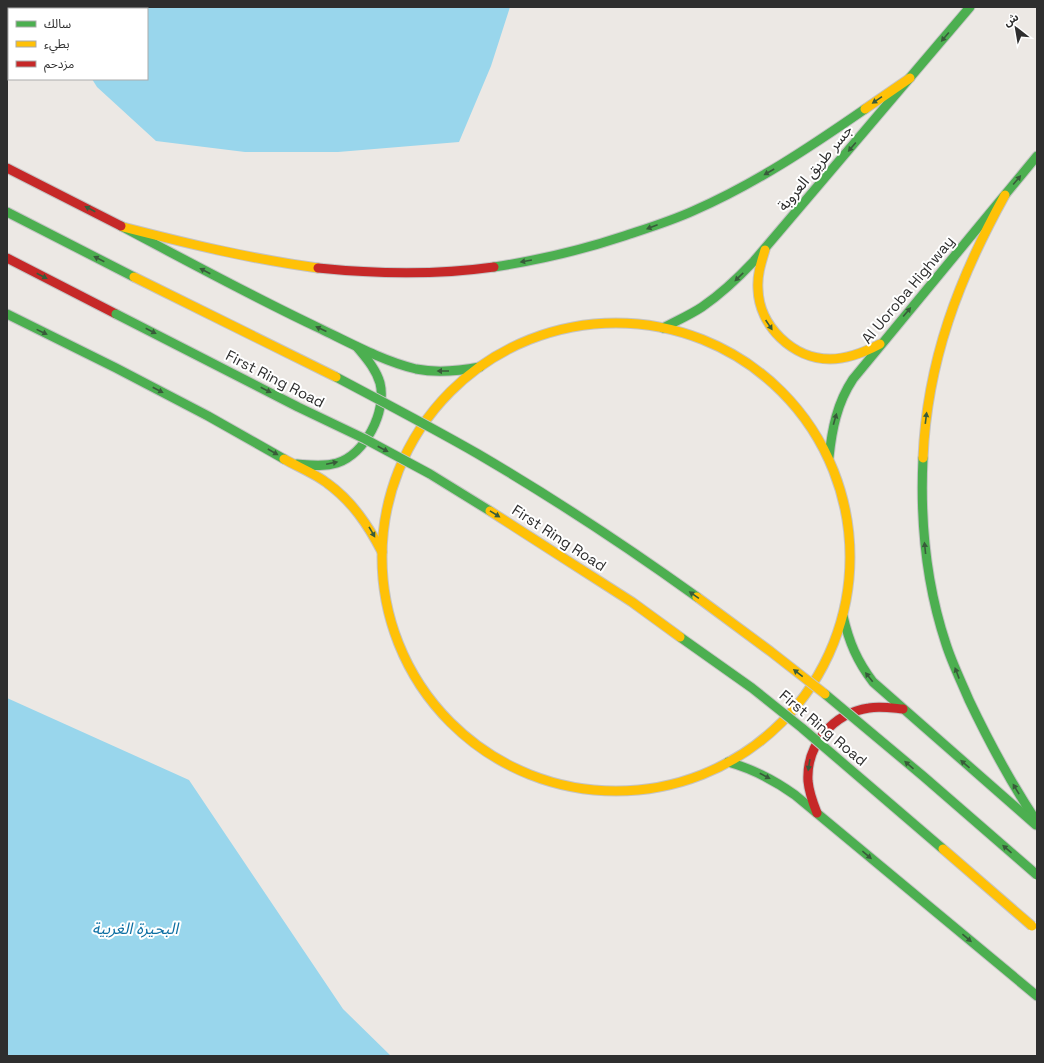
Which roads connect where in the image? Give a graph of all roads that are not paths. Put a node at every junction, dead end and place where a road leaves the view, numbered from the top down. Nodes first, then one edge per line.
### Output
1 (8, 7) edge
2 (970, 7) edge
3 (7, 10) edge
4 (910, 78) junction
5 (1037, 156) edge
6 (7, 168) edge
7 (1005, 195) junction
8 (7, 212) edge
9 (123, 227) junction
10 (766, 247) junction
11 (7, 258) edge
12 (7, 314) edge
13 (663, 328) junction
14 (882, 343) junction
15 (356, 346) junction
16 (482, 367) junction
17 (829, 457) junction
18 (294, 464) junction
19 (382, 552) junction
20 (843, 616) junction
21 (903, 709) junction
22 (728, 762) junction
23 (817, 813) junction
24 (1037, 822) edge
25 (1037, 826) edge
26 (1037, 875) edge
27 (1035, 928) edge
28 (1037, 996) edge

1 - 3 main road
2 -> 4 main road, جسر طريق العروبة
4 -> 9 main road
4 -> 10 main road, جسر طريق العروبة
7 -> 5 main road, Al Uoroba Highway
9 -> 6 main road
14 -> 7 main road, Al Uoroba Highway
24 -> 7 main road
26 -> 8 main road, First Ring Road, bridge
15 -> 9 main road
10 -> 13 main road, جسر طريق العروبة
10 -> 14 main road
11 -> 27 main road, First Ring Road, bridge
12 -> 18 main road
13 - 16 main road
13 - 17 main road
17 -> 14 main road, Al Uoroba Highway
16 -> 15 main road
18 -> 15 main road
16 - 19 main road
17 - 20 main road
18 -> 19 main road
19 - 22 main road
21 -> 20 main road
20 - 22 main road
21 -> 23 main road
25 -> 21 main road
22 -> 23 main road
23 -> 28 main road

